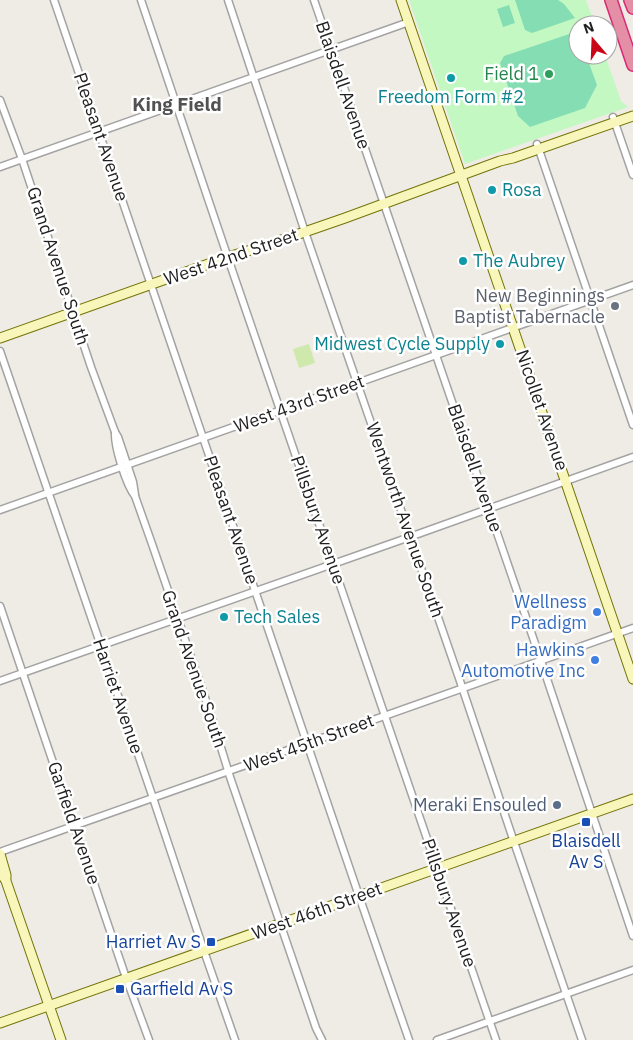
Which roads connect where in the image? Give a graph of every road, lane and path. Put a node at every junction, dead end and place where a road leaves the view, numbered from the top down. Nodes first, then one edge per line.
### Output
1 (54, 0) edge
2 (141, 0) edge
3 (228, 0) edge
4 (314, 0) edge
5 (401, 0) edge
6 (611, 0) edge
7 (630, 0) edge
8 (633, 8) edge
9 (409, 22) junction
10 (331, 50) junction
11 (633, 65) edge
12 (254, 77) junction
13 (0, 100) edge
14 (176, 104) junction
15 (632, 114) edge
16 (614, 120) junction
17 (99, 132) junction
18 (538, 147) junction
19 (22, 159) junction
20 (0, 167) edge
21 (460, 175) junction
22 (633, 175) edge
23 (383, 203) junction
24 (305, 232) junction
25 (228, 257) junction
26 (150, 285) junction
27 (633, 285) edge
28 (590, 300) junction
29 (73, 312) junction
30 (513, 327) junction
31 (0, 338) edge
32 (0, 351) edge
33 (436, 355) junction
34 (358, 382) junction
35 (281, 410) junction
36 (633, 425) edge
37 (203, 438) junction
38 (633, 456) edge
39 (125, 465) junction
40 (566, 480) junction
41 (48, 493) junction
42 (489, 508) junction
43 (0, 510) edge
44 (411, 536) junction
45 (333, 564) junction
46 (255, 591) junction
47 (0, 606) edge
48 (178, 619) junction
49 (633, 628) edge
50 (617, 633) junction
51 (101, 646) junction
52 (541, 661) junction
53 (22, 673) junction
54 (633, 679) edge
55 (0, 681) edge
56 (463, 688) junction
57 (385, 716) junction
58 (308, 744) junction
59 (229, 772) junction
60 (153, 798) junction
61 (633, 799) edge
62 (592, 814) junction
63 (74, 826) junction
64 (514, 842) junction
65 (0, 853) edge
66 (437, 868) junction
67 (0, 871) edge
68 (6, 881) junction
69 (359, 896) junction
70 (281, 924) junction
71 (633, 936) edge
72 (204, 951) junction
73 (633, 970) edge
74 (126, 979) junction
75 (566, 994) junction
76 (49, 1006) junction
77 (490, 1022) junction
78 (0, 1023) edge
79 (61, 1040) edge
80 (148, 1040) edge
81 (236, 1040) edge
82 (322, 1040) edge
83 (409, 1040) edge
84 (437, 1040) edge
85 (496, 1040) edge
86 (582, 1040) edge

1 - 17 street, Pleasant Avenue
2 - 14 street, Pillsbury Avenue
3 - 12 street, Wentworth Avenue South
4 - 10 street, Blaisdell Avenue
5 - 9 main road, Nicollet Avenue
6 - 11 highway
7 - 8 highway
9 - 10 street
9 - 21 main road, Nicollet Avenue
10 - 12 street
10 - 23 street, Blaisdell Avenue
12 - 14 street
12 - 24 street, Wentworth Avenue South
13 - 19 street, Grand Avenue South
14 - 17 street
14 - 25 street, Pillsbury Avenue
15 - 16 main road, West 42nd Street
16 - 18 main road, West 42nd Street
16 - 22 street
17 - 19 street
17 - 26 street, Pleasant Avenue
18 - 21 main road, West 42nd Street
18 - 28 street
19 - 20 street
19 - 29 street, Grand Avenue South
21 - 23 main road, West 42nd Street
21 - 30 main road, Nicollet Avenue
23 - 24 main road, West 42nd Street
23 - 33 street, Blaisdell Avenue
24 - 25 main road, West 42nd Street
24 - 34 street, Wentworth Avenue South
25 - 26 main road, West 42nd Street
25 - 35 street, Pillsbury Avenue
26 - 29 main road, West 42nd Street
26 - 37 street, Pleasant Avenue
27 - 28 street, West 43rd Street
28 - 30 street, West 43rd Street
28 - 36 street
29 - 31 main road, West 42nd Street
29 - 39 street, Grand Avenue South
30 - 33 street, West 43rd Street
30 - 40 main road, Nicollet Avenue
32 - 41 street, Harriet Avenue
33 - 34 street, West 43rd Street
33 - 42 street, Blaisdell Avenue
34 - 35 street, West 43rd Street
34 - 44 street, Wentworth Avenue South
35 - 37 street, West 43rd Street
35 - 45 street, Pillsbury Avenue
37 - 39 street, West 43rd Street
37 - 46 street, Pleasant Avenue
38 - 40 street
39 - 41 street, West 43rd Street
39 - 48 street, Grand Avenue South
40 - 42 street
40 - 50 main road, Nicollet Avenue
41 - 43 street, West 43rd Street
41 - 51 street, Harriet Avenue
42 - 44 street
42 - 52 street, Blaisdell Avenue
44 - 45 street
44 - 56 street, Wentworth Avenue South
45 - 46 street
45 - 57 street, Pillsbury Avenue
46 - 48 street
46 - 58 street, Pleasant Avenue
47 - 53 street, Garfield Avenue
48 - 51 street
48 - 59 street, Grand Avenue South
49 - 50 street, West 45th Street
50 - 52 street, West 45th Street
50 - 54 main road, Nicollet Avenue
51 - 53 street
51 - 60 street, Harriet Avenue
52 - 56 street, West 45th Street
52 - 62 street, Blaisdell Avenue
53 - 55 street
53 - 63 street, Garfield Avenue
56 - 57 street, West 45th Street
56 - 64 street, Wentworth Avenue South
57 - 58 street, West 45th Street
57 - 66 street, Pillsbury Avenue
58 - 59 street, West 45th Street
58 - 69 street, Pleasant Avenue
59 - 60 street, West 45th Street
59 - 70 street, Grand Avenue South
60 - 63 street, West 45th Street
60 - 72 street, Harriet Avenue
61 - 62 main road, West 46th Street
62 - 64 main road, West 46th Street
62 - 71 street, Blaisdell Avenue
63 - 65 street, West 45th Street
63 - 74 street, Garfield Avenue
64 - 66 main road, West 46th Street
64 - 75 street, Wentworth Avenue South
65 - 68 main road
66 - 69 main road, West 46th Street
66 - 77 street, Pillsbury Avenue
67 - 68 main road
68 - 76 main road
69 - 70 main road, West 46th Street
69 - 83 street, Pleasant Avenue
70 - 72 main road, West 46th Street
70 - 82 street, Grand Avenue South
72 - 74 main road, West 46th Street
72 - 81 street, Harriet Avenue
73 - 75 street
74 - 76 main road, West 46th Street
74 - 80 street, Garfield Avenue
75 - 77 street
75 - 86 street, Wentworth Avenue South
76 - 78 main road, West 46th Street
76 - 79 main road
77 - 84 street
77 - 85 street, Pillsbury Avenue

